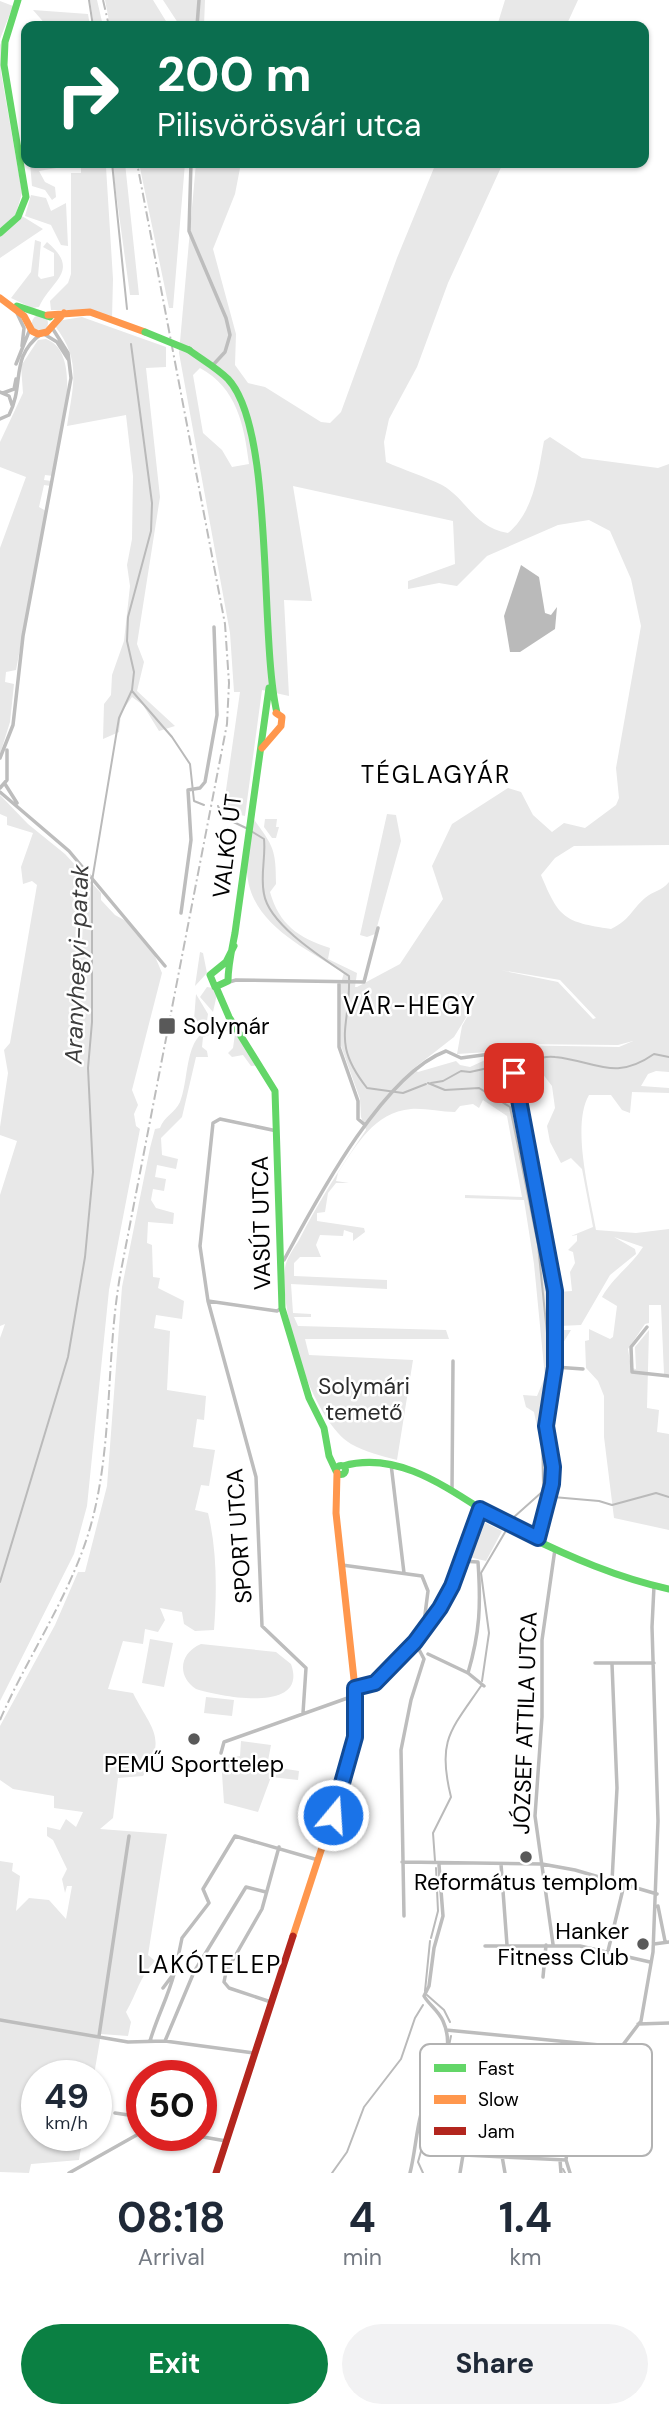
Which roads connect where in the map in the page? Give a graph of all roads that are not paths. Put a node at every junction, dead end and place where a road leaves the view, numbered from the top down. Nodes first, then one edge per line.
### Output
1 (18, 0) edge
2 (199, 0) edge
3 (197, 21) edge
4 (21, 167) edge
5 (21, 168) edge
6 (191, 168) edge
7 (0, 233) edge
8 (0, 298) edge
9 (10, 304) junction
10 (36, 313) junction
11 (50, 321) junction
12 (30, 326) junction
13 (43, 334) junction
14 (21, 351) junction
15 (213, 365) junction
16 (71, 368) junction
17 (2, 392) edge
18 (12, 410) junction
19 (0, 419) edge
20 (214, 627) dead end
21 (270, 683) junction
22 (277, 713) junction
23 (267, 715) junction
24 (265, 726) junction
25 (276, 730) junction
26 (7, 748) junction
27 (259, 752) junction
28 (0, 758) edge
29 (2, 769) edge
30 (5, 784) junction
31 (0, 790) edge
32 (20, 807) junction
33 (181, 913) dead end
34 (378, 928) dead end
35 (234, 946) junction
36 (165, 966) dead end
37 (220, 968) junction
38 (225, 981) junction
39 (338, 983) junction
40 (365, 1125) junction
41 (278, 1132) junction
42 (280, 1261) junction
43 (208, 1301) junction
44 (282, 1308) junction
45 (647, 1327) dead end
46 (453, 1362) dead end
47 (555, 1367) junction
48 (583, 1369) dead end
49 (669, 1376) edge
50 (391, 1464) junction
51 (341, 1470) junction
52 (452, 1491) junction
53 (480, 1509) junction
54 (538, 1538) junction
55 (556, 1546) junction
56 (461, 1560) junction
57 (342, 1565) junction
58 (404, 1573) junction
59 (654, 1586) junction
60 (669, 1589) edge
61 (423, 1631) junction
62 (415, 1642) junction
63 (428, 1654) dead end
64 (595, 1663) dead end
65 (612, 1664) junction
66 (654, 1664) junction
67 (468, 1674) junction
68 (484, 1686) dead end
69 (356, 1692) junction
70 (303, 1713) junction
71 (221, 1753) dead end
72 (129, 1836) dead end
73 (279, 1847) junction
74 (318, 1860) junction
75 (402, 1862) junction
76 (500, 1864) junction
77 (542, 1864) junction
78 (439, 1865) junction
79 (612, 1881) junction
80 (624, 1884) junction
81 (266, 1892) junction
82 (657, 1894) junction
83 (404, 1916) dead end
84 (667, 1942) edge
85 (553, 1944) junction
86 (654, 1944) junction
87 (546, 1945) junction
88 (485, 1946) dead end
89 (507, 1946) junction
90 (608, 1951) junction
91 (650, 1962) junction
92 (175, 1972) junction
93 (543, 1977) dead end
94 (163, 1988) dead end
95 (271, 2003) junction
96 (0, 2020) edge
97 (669, 2023) edge
98 (638, 2024) junction
99 (446, 2030) junction
100 (99, 2036) junction
101 (150, 2040) junction
102 (165, 2041) junction
103 (446, 2044) edge
104 (581, 2044) edge
105 (623, 2044) edge
106 (254, 2053) junction
107 (115, 2113) dead end
108 (126, 2115) edge
109 (420, 2123) edge
110 (217, 2139) edge
111 (126, 2140) edge
112 (226, 2141) junction
113 (502, 2156) joint
114 (566, 2156) edge
115 (560, 2160) junction
116 (566, 2160) junction
117 (69, 2173) edge
118 (216, 2173) edge
119 (410, 2173) edge
120 (505, 2173) edge
121 (561, 2173) edge
122 (570, 2173) edge

1 - 4 street
2 - 3 street
5 - 7 street
6 - 15 street
8 - 9 street
9 - 10 street
9 - 12 street
9 - 14 street
10 - 11 street
10 - 12 street
11 - 13 street
11 - 15 street, bridge
11 - 16 street
12 - 13 street
12 - 14 street
13 - 16 street
13 - 18 street
14 - 17 street
15 - 21 street
16 - 26 street
17 - 18 street
18 - 19 street
20 - 33 street
21 - 22 street
21 - 23 street, VALKÓ ÚT
22 - 23 street
22 - 25 street
23 - 24 street, VALKÓ ÚT
24 - 25 street
24 - 27 street, VALKÓ ÚT
25 - 27 street
26 - 28 street
26 - 29 street
27 - 35 street, VALKÓ ÚT
29 - 30 street
30 - 31 street
30 - 32 street
31 - 32 street
32 - 36 street
34 - 39 street
35 - 37 street
35 - 38 street, VALKÓ ÚT
37 - 38 street
37 - 38 street
38 - 39 street
38 - 41 street, VASÚT UTCA
39 - 40 street
40 - 42 street
40 - 47 street
41 - 42 street, VASÚT UTCA
41 - 43 street, SPORT UTCA
42 - 44 street, VASÚT UTCA
43 - 44 street
43 - 70 street, SPORT UTCA
44 - 51 street, VASÚT UTCA
45 - 49 street
46 - 52 street
47 - 48 street
47 - 54 street
50 - 51 street
50 - 52 street
50 - 58 street
51 - 57 street
52 - 53 street
53 - 54 street
53 - 56 street
54 - 55 street
55 - 59 street
55 - 77 street, JÓZSEF ATTILA UTCA
56 - 61 street
56 - 67 street
57 - 58 street
57 - 69 street
58 - 61 street
59 - 60 street
59 - 66 street
61 - 62 street
62 - 69 street
62 - 75 street
63 - 67 street
64 - 65 street
65 - 66 street
65 - 79 street
66 - 82 street
67 - 68 street
69 - 70 street
69 - 74 street
70 - 71 street
72 - 100 street
73 - 74 street
73 - 81 street
73 - 92 street
74 - 95 street
75 - 78 street
75 - 83 street
76 - 77 street
76 - 78 street
76 - 89 street
77 - 79 street
77 - 85 street, JÓZSEF ATTILA UTCA
78 - 99 street
79 - 80 street
80 - 82 street
80 - 90 street
81 - 95 street
81 - 102 street
82 - 84 street
82 - 86 street
84 - 86 street
85 - 87 street
85 - 90 street
86 - 91 street
87 - 89 street
87 - 93 street
88 - 89 street
90 - 91 street
91 - 98 street
92 - 94 street
92 - 101 street
95 - 106 street
96 - 100 street
97 - 98 street
98 - 105 street
99 - 103 street
99 - 104 street
100 - 101 street
101 - 102 street
102 - 106 street
106 - 112 street
107 - 108 street
109 - 119 street
110 - 112 street
111 - 117 street
112 - 118 street
113 - 115 street
113 - 120 street
114 - 116 street
115 - 116 street
115 - 121 street
116 - 122 street

